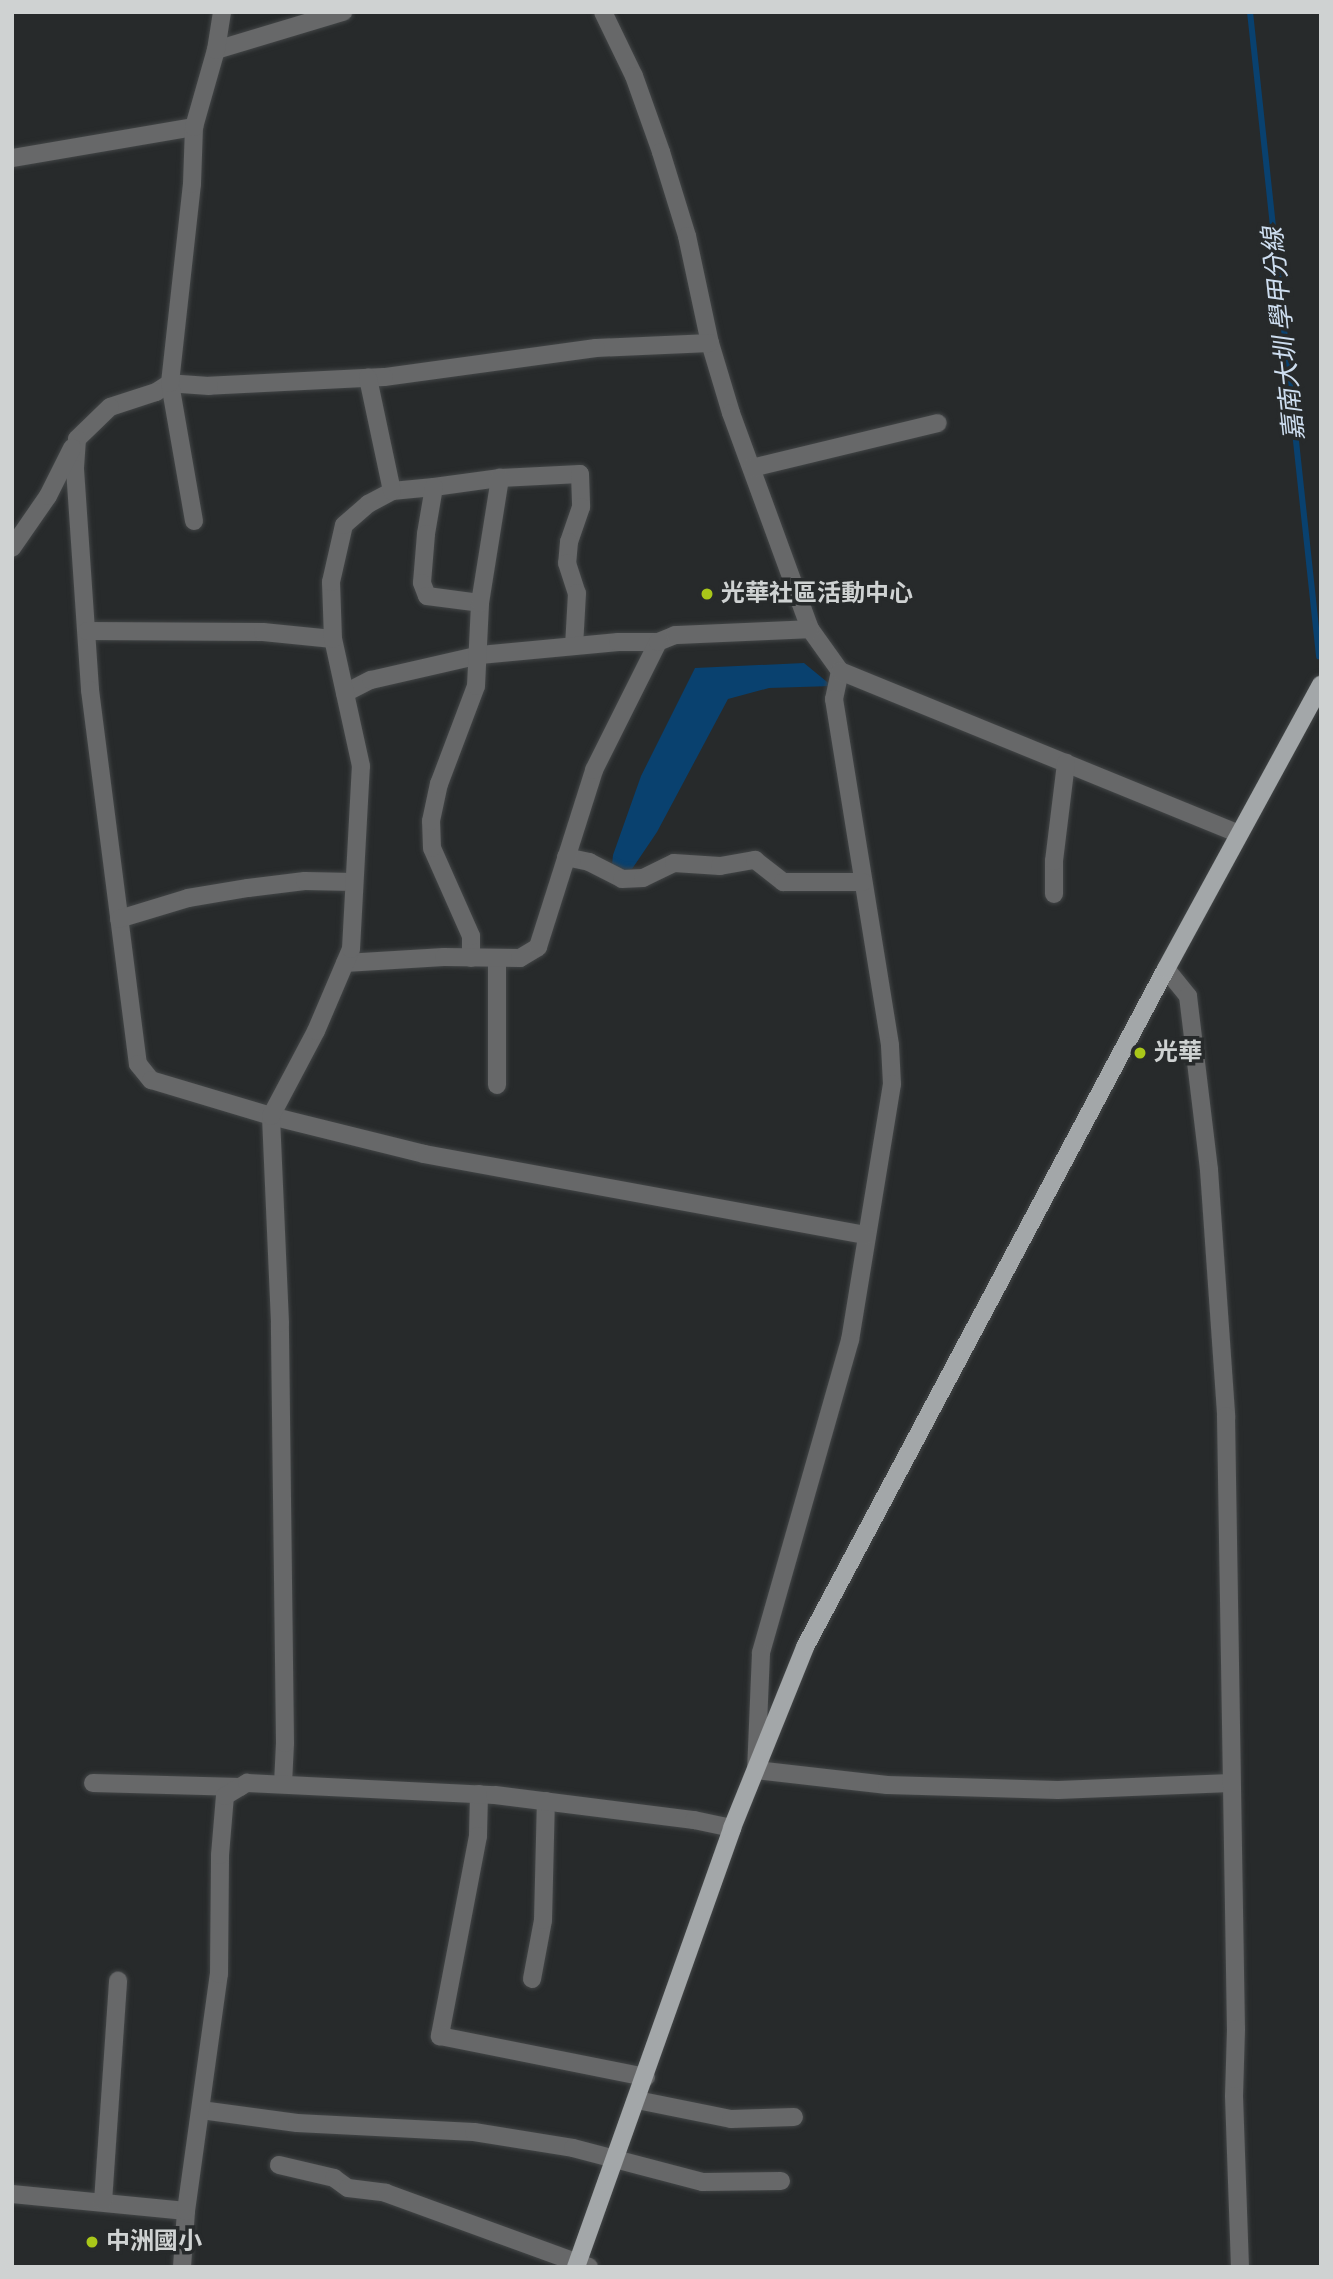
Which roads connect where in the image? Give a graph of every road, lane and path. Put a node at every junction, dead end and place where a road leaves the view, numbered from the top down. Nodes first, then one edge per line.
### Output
1 (222, 12) edge
2 (343, 12) edge
3 (603, 12) edge
4 (216, 50) junction
5 (194, 127) junction
6 (12, 158) edge
7 (710, 343) junction
8 (368, 378) junction
9 (170, 383) junction
10 (938, 423) dead end
11 (77, 439) junction
12 (752, 468) junction
13 (500, 478) junction
14 (435, 487) junction
15 (392, 491) junction
16 (194, 521) dead end
17 (12, 548) edge
18 (480, 603) junction
19 (810, 629) junction
20 (87, 631) junction
21 (333, 639) junction
22 (658, 642) junction
23 (574, 646) junction
24 (480, 655) junction
25 (840, 671) junction
26 (1321, 685) edge
27 (345, 693) junction
28 (1066, 763) junction
29 (1239, 834) junction
30 (566, 857) junction
31 (355, 882) junction
32 (863, 882) junction
33 (1054, 894) dead end
34 (119, 919) junction
35 (471, 958) junction
36 (497, 960) junction
37 (345, 963) junction
38 (1166, 969) junction
39 (497, 1085) dead end
40 (271, 1116) junction
41 (867, 1235) junction
42 (756, 1770) junction
43 (93, 1783) dead end
44 (1231, 1783) junction
45 (283, 1784) junction
46 (240, 1787) junction
47 (479, 1794) junction
48 (546, 1801) junction
49 (732, 1828) junction
50 (532, 1979) dead end
51 (118, 1980) dead end
52 (646, 2077) junction
53 (637, 2100) junction
54 (201, 2110) junction
55 (794, 2117) dead end
56 (612, 2159) junction
57 (279, 2165) dead end
58 (781, 2181) dead end
59 (12, 2194) edge
60 (103, 2203) junction
61 (186, 2211) junction
62 (581, 2265) edge
63 (183, 2267) edge
64 (1240, 2267) edge

1 - 4 street
2 - 4 street
3 - 7 street
4 - 5 street
5 - 6 street
5 - 9 street
7 - 8 street
7 - 12 street
8 - 9 street
8 - 15 street
9 - 11 street
9 - 16 street
10 - 12 street
11 - 17 street
11 - 20 street
12 - 19 street
13 - 14 street
13 - 18 street
13 - 23 street
14 - 15 street
14 - 18 street
15 - 21 street
18 - 24 street
19 - 22 street
19 - 25 street
20 - 21 street
20 - 34 street
21 - 27 street
22 - 23 street
22 - 30 street
23 - 24 street
24 - 27 street
24 - 35 street
25 - 28 street
25 - 32 street
26 - 29 main road
27 - 31 street
28 - 29 street
28 - 33 street
29 - 38 main road
30 - 32 street
30 - 36 street
31 - 34 street
31 - 37 street
32 - 41 street
34 - 40 street
35 - 36 street
35 - 37 street
36 - 39 street
37 - 40 street
38 - 42 main road
38 - 44 street
40 - 41 street
40 - 45 street
41 - 42 street
42 - 44 street
42 - 49 main road
43 - 46 street
44 - 64 street
45 - 46 street
45 - 47 street
46 - 54 street
47 - 48 street
47 - 52 street
48 - 49 street
48 - 50 street
49 - 52 main road
51 - 60 street
52 - 53 main road
53 - 55 street
53 - 56 main road
54 - 56 street
54 - 61 street
56 - 58 street
56 - 62 main road
57 - 62 street
59 - 60 street
60 - 61 street
61 - 63 street

